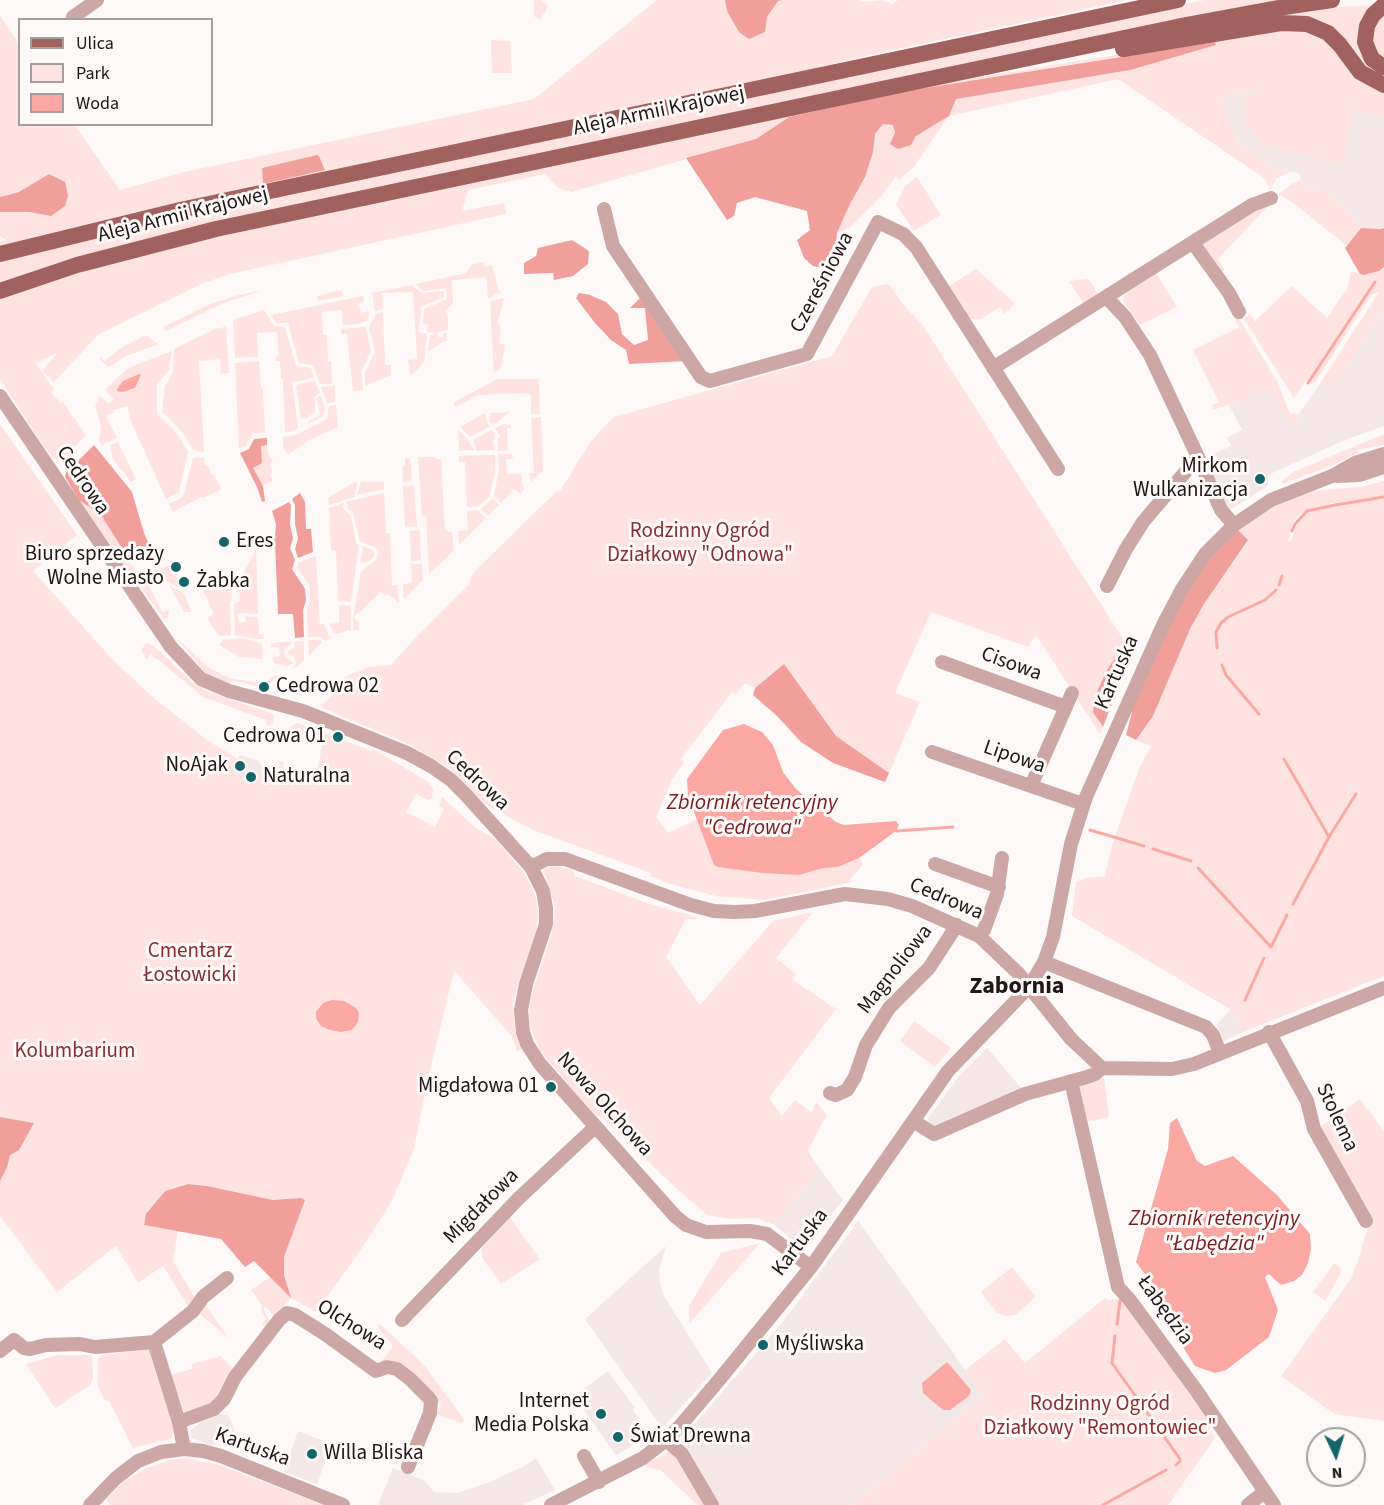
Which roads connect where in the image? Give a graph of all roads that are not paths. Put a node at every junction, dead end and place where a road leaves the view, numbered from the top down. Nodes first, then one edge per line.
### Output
1 (97, 0) edge
2 (1178, 0) edge
3 (1332, 0) edge
4 (1145, 4) edge
5 (1384, 5) edge
6 (73, 17) dead end
7 (1043, 55) junction
8 (1384, 67) edge
9 (1384, 85) edge
10 (1271, 198) dead end
11 (604, 209) dead end
12 (1193, 243) junction
13 (0, 254) edge
14 (0, 291) edge
15 (1107, 298) junction
16 (1239, 312) dead end
17 (993, 368) junction
18 (0, 396) edge
19 (1384, 454) edge
20 (1198, 457) junction
21 (1384, 467) edge
22 (1058, 469) dead end
23 (1332, 476) junction
24 (1234, 525) junction
25 (1107, 586) dead end
26 (942, 663) dead end
27 (1072, 693) dead end
28 (1066, 707) junction
29 (932, 752) dead end
30 (1031, 786) junction
31 (1083, 804) junction
32 (1002, 858) dead end
33 (935, 864) dead end
34 (531, 867) junction
35 (999, 887) junction
36 (957, 925) junction
37 (979, 936) junction
38 (1044, 962) junction
39 (1029, 987) junction
40 (1384, 988) edge
41 (1269, 1032) junction
42 (1220, 1053) junction
43 (1102, 1068) junction
44 (1071, 1081) junction
45 (830, 1093) dead end
46 (913, 1121) junction
47 (595, 1127) junction
48 (1366, 1221) dead end
49 (811, 1267) junction
50 (227, 1278) dead end
51 (402, 1320) dead end
52 (154, 1342) junction
53 (0, 1351) edge
54 (179, 1422) junction
55 (666, 1440) junction
56 (184, 1449) junction
57 (584, 1456) dead end
58 (408, 1467) dead end
59 (599, 1482) junction
60 (1264, 1492) junction
61 (90, 1505) edge
62 (343, 1505) edge
63 (551, 1505) edge
64 (712, 1505) edge
65 (1248, 1505) edge
66 (1274, 1505) edge

1 - 6 street
2 - 4 main road, Aleja Armii Krajowej
3 - 7 main road, Aleja Armii Krajowej
4 - 13 main road, Aleja Armii Krajowej
5 - 8 main road
7 - 9 main road
7 - 14 main road, Aleja Armii Krajowej
10 - 12 street
11 - 17 street, Czereśniowa
12 - 15 street
12 - 16 street
15 - 17 street
15 - 20 street
17 - 22 street, Czereśniowa
18 - 34 street, Cedrowa
19 - 23 street, Kartuska
20 - 24 street
20 - 25 street
21 - 23 street, Kartuska
23 - 24 street, Kartuska
24 - 31 street, Kartuska
26 - 28 street, Cisowa
27 - 28 street
28 - 30 street
29 - 30 street, Lipowa
30 - 31 street, Lipowa
31 - 38 street, Kartuska
32 - 35 street
33 - 35 street
34 - 36 street, Cedrowa
34 - 47 street, Nowa Olchowa
35 - 37 street
36 - 37 street, Cedrowa
36 - 45 street, Magnoliowa
37 - 39 street, Cedrowa
38 - 39 street, Kartuska
38 - 42 street
39 - 43 street
39 - 46 street, Kartuska
40 - 41 street
41 - 42 street
41 - 48 street, Stolema
42 - 43 street
43 - 44 street
44 - 46 street
44 - 60 street, Łabędzia
46 - 49 street, Kartuska
47 - 49 street, Nowa Olchowa
47 - 51 street, Migdałowa
49 - 55 street, Kartuska
50 - 52 street
52 - 53 street
52 - 54 street
54 - 56 street
54 - 58 street, Olchowa
55 - 59 street, Kartuska
55 - 64 street
56 - 61 street, Kartuska
56 - 62 street, Kartuska
57 - 59 street
59 - 63 street, Kartuska
60 - 65 street
60 - 66 street, Łabędzia

